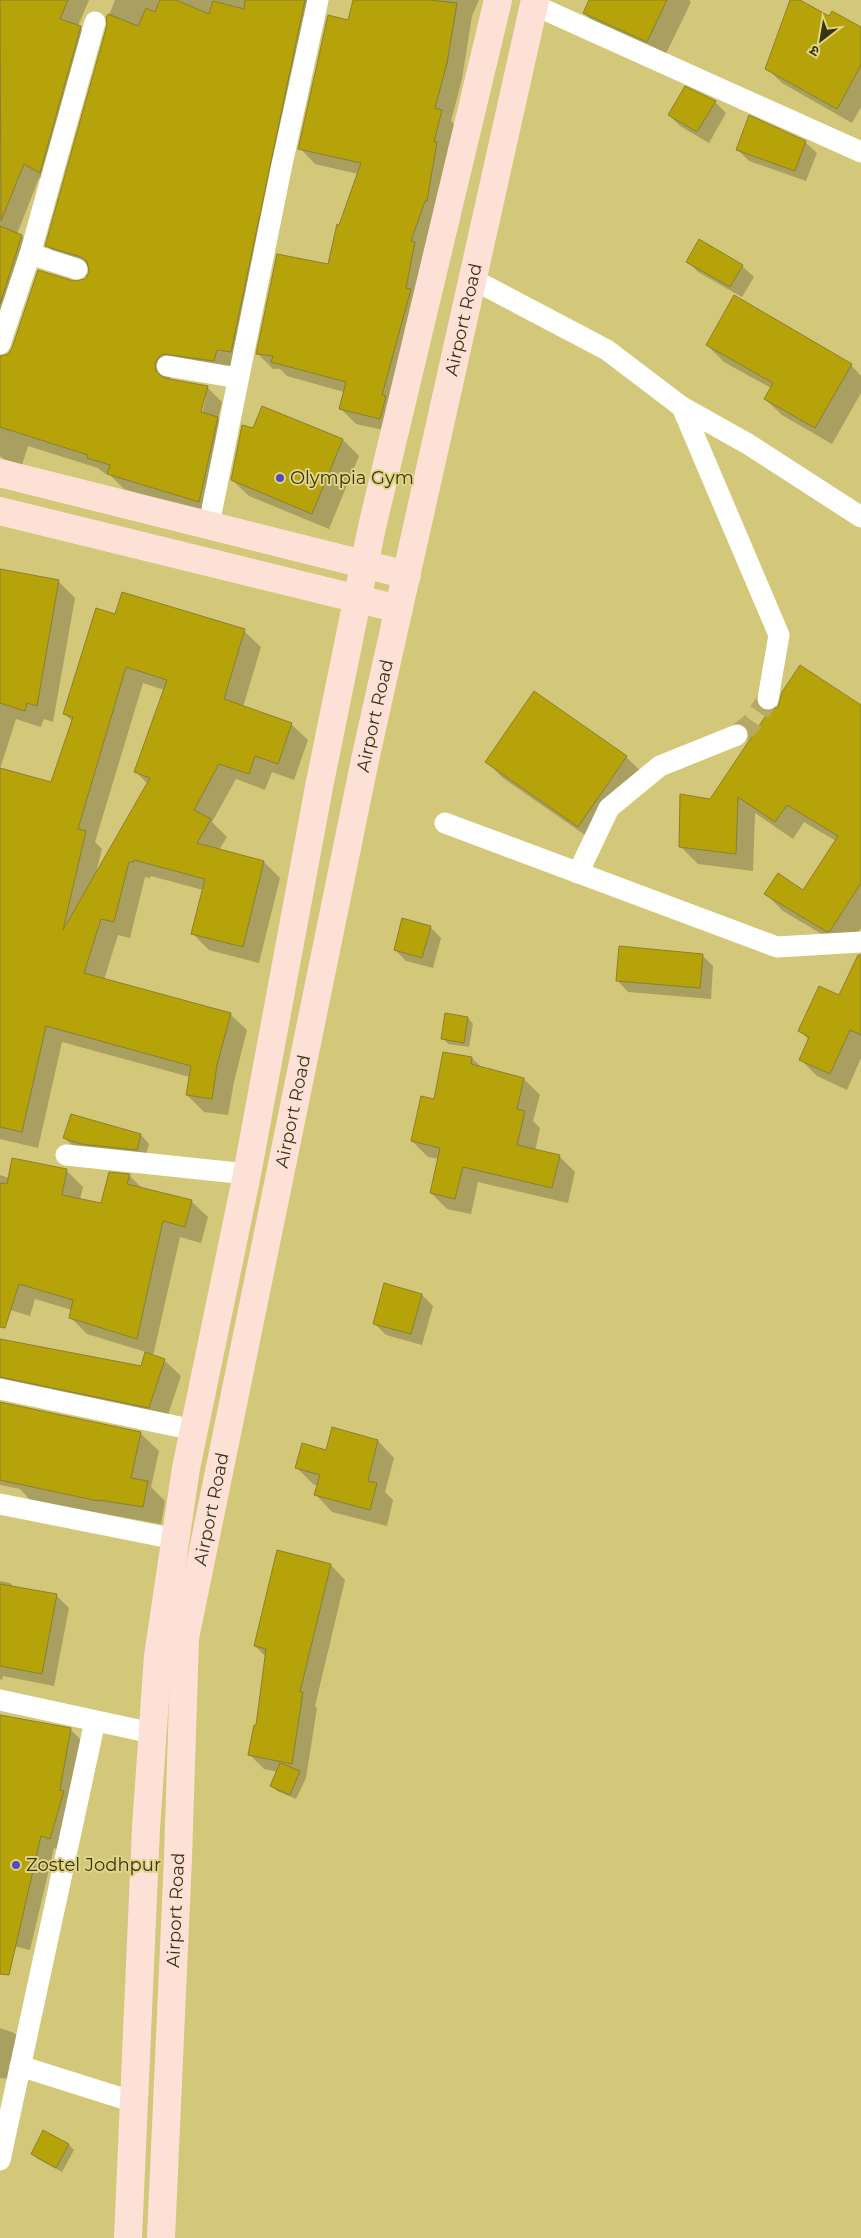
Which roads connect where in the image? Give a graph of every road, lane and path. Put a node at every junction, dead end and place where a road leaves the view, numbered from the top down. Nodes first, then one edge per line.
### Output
1 (318, 0) edge
2 (498, 0) edge
3 (535, 2) edge
4 (95, 22) dead end
5 (861, 152) edge
6 (30, 254) junction
7 (77, 269) dead end
8 (474, 280) junction
9 (0, 344) edge
10 (167, 366) dead end
11 (238, 378) junction
12 (682, 407) junction
13 (0, 473) edge
14 (0, 511) edge
15 (861, 517) edge
16 (209, 524) junction
17 (364, 564) junction
18 (406, 575) junction
19 (357, 600) junction
20 (399, 609) junction
21 (768, 699) tunnel mouth
22 (737, 735) tunnel mouth
23 (445, 823) dead end
24 (578, 873) junction
25 (861, 942) edge
26 (66, 1155) dead end
27 (247, 1174) junction
28 (0, 1389) edge
29 (194, 1430) junction
30 (0, 1504) edge
31 (175, 1539) junction
32 (0, 1700) edge
33 (95, 1721) junction
34 (152, 1733) junction
35 (20, 2066) junction
36 (134, 2102) junction
37 (0, 2160) edge
38 (128, 2238) edge
39 (162, 2238) edge

1 - 11 street
2 - 17 main road, Airport Road
3 - 5 street
3 - 8 main road, Airport Road
4 - 6 street
6 - 7 street
6 - 9 street
8 - 12 street
8 - 18 main road, Airport Road
10 - 11 street
11 - 16 street
12 - 15 street
12 - 21 street
13 - 16 main road
14 - 19 main road
16 - 17 main road
17 - 18 main road
17 - 19 main road, Airport Road
18 - 20 main road, Airport Road
19 - 20 main road
19 - 27 main road, Airport Road
20 - 39 main road, Airport Road
22 - 24 street
23 - 24 street
24 - 25 street
26 - 27 street
27 - 29 main road, Airport Road
28 - 29 street
29 - 31 main road, Airport Road
30 - 31 street
31 - 34 main road, Airport Road
32 - 33 street
33 - 34 street
33 - 35 street
34 - 36 main road, Airport Road
35 - 36 street
35 - 37 street
36 - 38 main road, Airport Road

